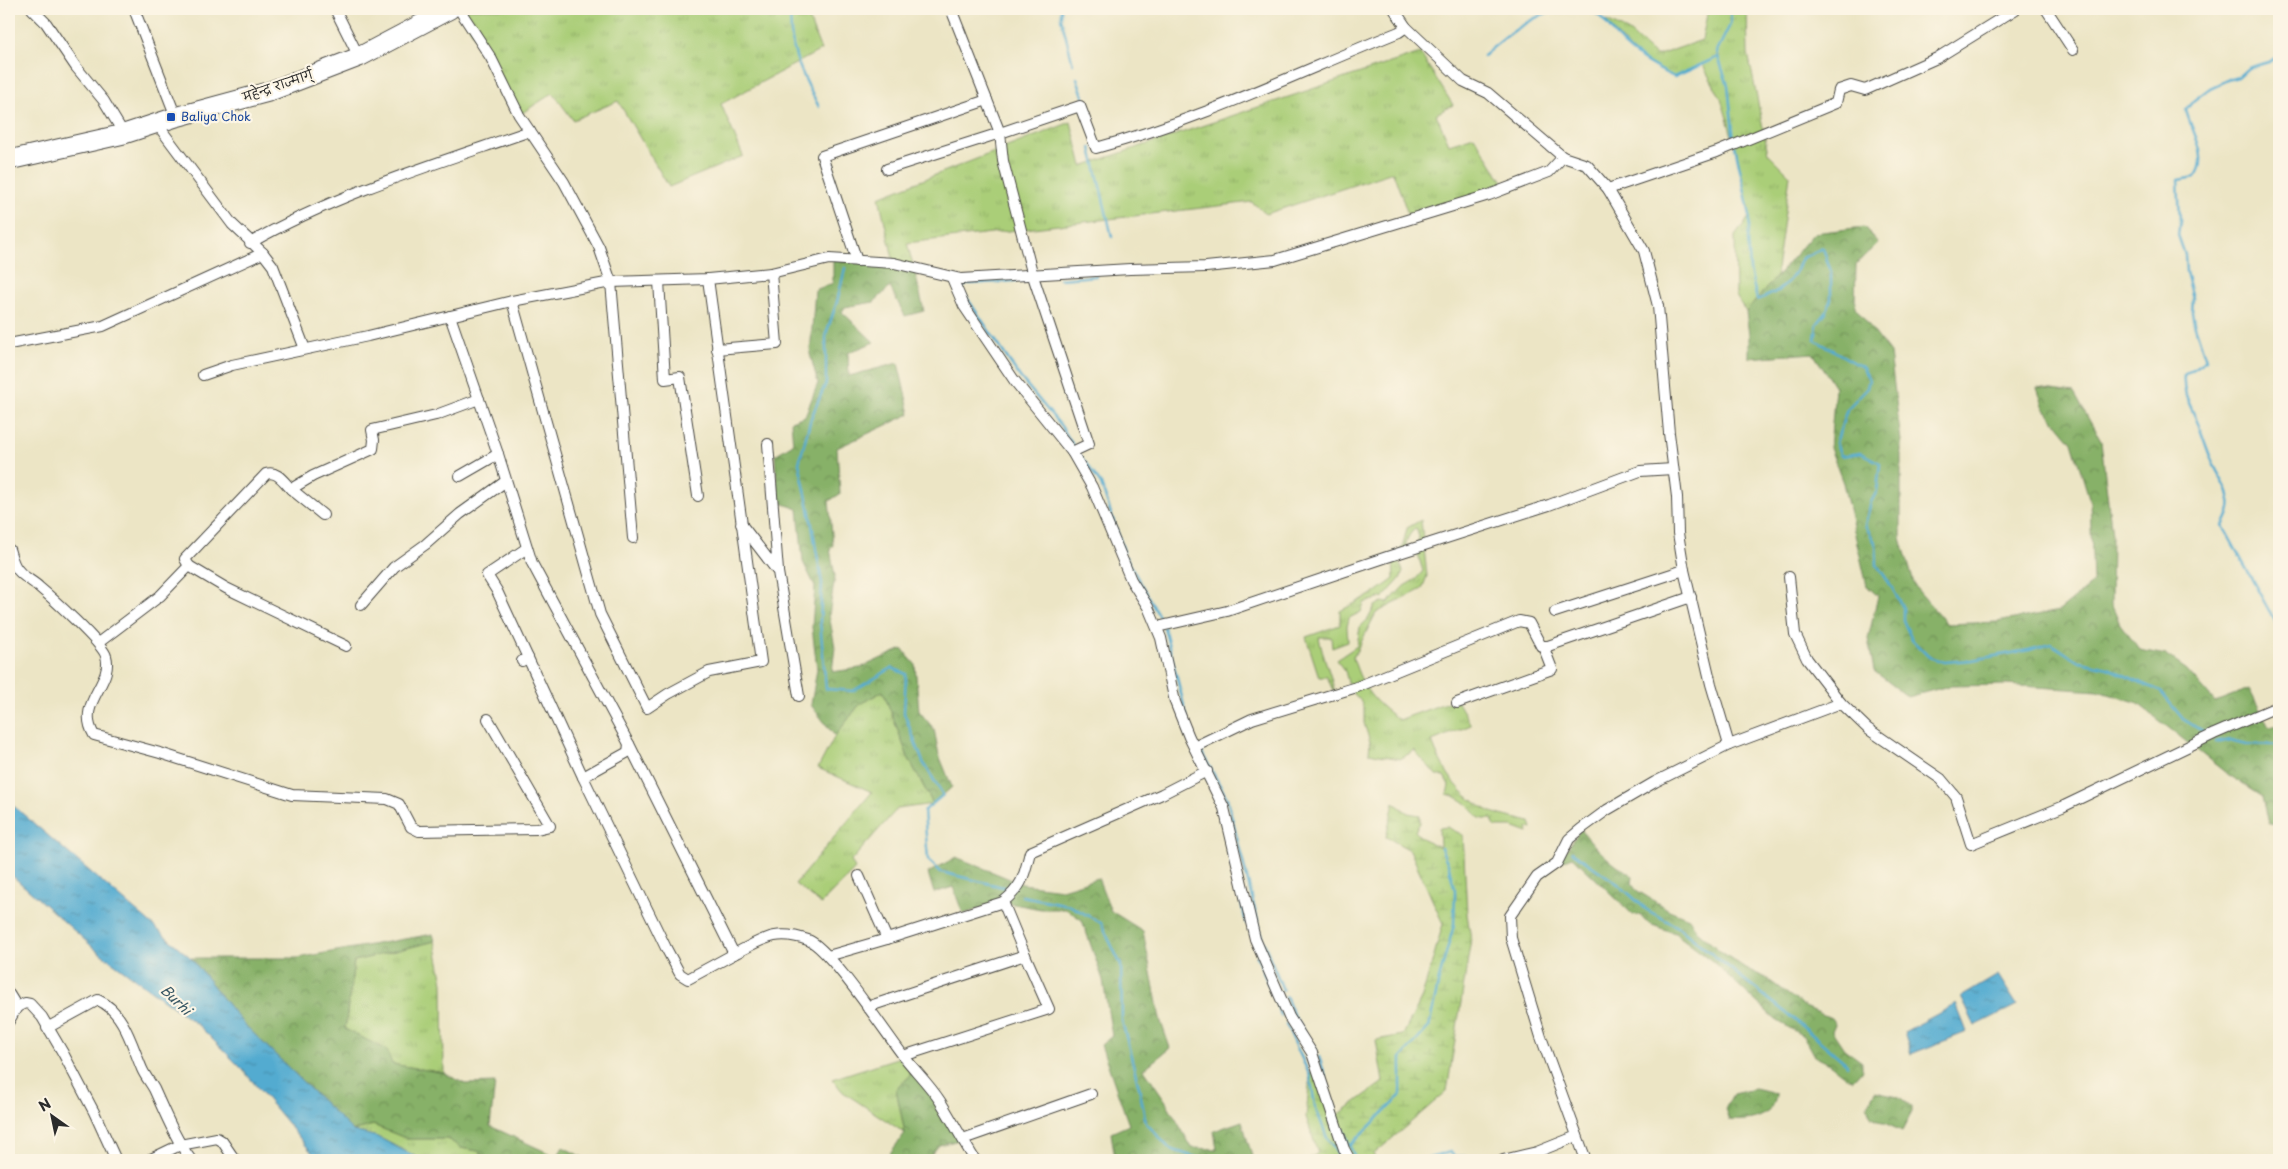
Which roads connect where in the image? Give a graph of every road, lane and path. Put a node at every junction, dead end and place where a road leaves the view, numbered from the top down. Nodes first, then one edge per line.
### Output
1 (32, 9) edge
2 (134, 9) edge
3 (335, 9) edge
4 (450, 9) edge
5 (459, 9) edge
6 (951, 9) edge
7 (1394, 9) edge
8 (2016, 9) edge
9 (2046, 9) edge
10 (1406, 26) junction
11 (2073, 50) dead end
12 (359, 57) junction
13 (987, 100) junction
14 (176, 117) junction
15 (157, 124) junction
16 (530, 131) junction
17 (1000, 132) junction
18 (124, 134) junction
19 (1563, 157) junction
20 (9, 160) edge
21 (887, 169) dead end
22 (1608, 190) junction
23 (250, 243) junction
24 (263, 253) junction
25 (858, 261) junction
26 (771, 273) junction
27 (1033, 276) junction
28 (952, 278) junction
29 (708, 279) junction
30 (659, 281) junction
31 (611, 282) junction
32 (512, 301) junction
33 (450, 316) junction
34 (9, 344) edge
35 (305, 349) junction
36 (717, 349) junction
37 (203, 375) dead end
38 (478, 399) junction
39 (768, 444) dead end
40 (1072, 452) junction
41 (498, 454) junction
42 (1673, 469) junction
43 (460, 476) dead end
44 (506, 481) junction
45 (291, 489) junction
46 (698, 496) dead end
47 (323, 515) dead end
48 (740, 523) junction
49 (634, 538) dead end
50 (527, 548) junction
51 (9, 549) edge
52 (189, 566) junction
53 (1684, 570) junction
54 (778, 572) junction
55 (1788, 577) dead end
56 (1691, 597) junction
57 (361, 606) dead end
58 (1555, 612) dead end
59 (1156, 628) junction
60 (98, 643) junction
61 (346, 646) dead end
62 (1548, 646) junction
63 (799, 696) dead end
64 (1457, 703) dead end
65 (1841, 703) junction
66 (2279, 706) edge
67 (488, 719) dead end
68 (629, 744) junction
69 (1729, 745) junction
70 (1194, 747) junction
71 (1207, 771) junction
72 (583, 777) junction
73 (859, 876) dead end
74 (1002, 902) junction
75 (887, 939) junction
76 (734, 954) junction
77 (1025, 955) junction
78 (828, 956) junction
79 (9, 994) edge
80 (867, 1007) junction
81 (17, 1008) junction
82 (9, 1021) edge
83 (47, 1028) junction
84 (903, 1056) junction
85 (1091, 1094) dead end
86 (1577, 1136) junction
87 (962, 1139) junction
88 (180, 1145) junction
89 (116, 1160) edge
90 (149, 1160) edge
91 (191, 1160) edge
92 (235, 1160) edge
93 (975, 1160) edge
94 (1350, 1160) edge
95 (1503, 1160) edge
96 (1586, 1160) edge

1 - 18 street
2 - 14 street
3 - 12 street
4 - 12 highway, महेन्द्र राज्मार्ग्
5 - 16 street
6 - 13 street
7 - 10 street
8 - 22 street
9 - 11 street
10 - 17 street
10 - 19 street
12 - 14 highway, महेन्द्र राज्मार्ग्
13 - 17 street
13 - 25 street
14 - 15 highway, महेन्द्र राज्मार्ग्
15 - 18 highway, महेन्द्र राज्मार्ग्
15 - 23 street
16 - 23 street
16 - 31 street
17 - 21 street
17 - 27 street
18 - 20 highway, महेन्द्र राज्मार्ग्
19 - 22 street
19 - 27 street
22 - 42 street
23 - 24 street
24 - 34 street
24 - 35 street
25 - 26 street
25 - 28 street
26 - 29 street
26 - 36 street
27 - 28 street
27 - 40 street
28 - 40 street
29 - 30 street
29 - 36 street
30 - 31 street
30 - 46 street
31 - 32 street
31 - 49 street
32 - 33 street
32 - 48 street
33 - 35 street
33 - 38 street
35 - 37 street
36 - 48 street
38 - 41 street
38 - 45 street
39 - 54 street
40 - 59 street
41 - 43 street
41 - 44 street
42 - 53 street
42 - 59 street
44 - 50 street
44 - 57 street
45 - 47 street
45 - 52 street
48 - 54 street
50 - 68 street
50 - 72 street
51 - 60 street
52 - 60 street
52 - 61 street
53 - 56 street
53 - 58 street
54 - 63 street
55 - 65 street
56 - 62 street
56 - 69 street
59 - 70 street
60 - 67 street
62 - 64 street
62 - 70 street
65 - 66 street
65 - 69 street
68 - 72 street
68 - 76 street
69 - 86 street
70 - 71 street
71 - 74 street
71 - 94 street
72 - 76 street
73 - 75 street
74 - 75 street
74 - 77 street
75 - 78 street
76 - 78 street
77 - 80 street
77 - 84 street
78 - 80 street
79 - 81 street
80 - 84 street
81 - 82 street
81 - 83 street
83 - 88 street
83 - 89 street
84 - 87 street
85 - 87 street
86 - 95 street
86 - 96 street
87 - 93 street
88 - 90 street
88 - 91 street
88 - 92 street

